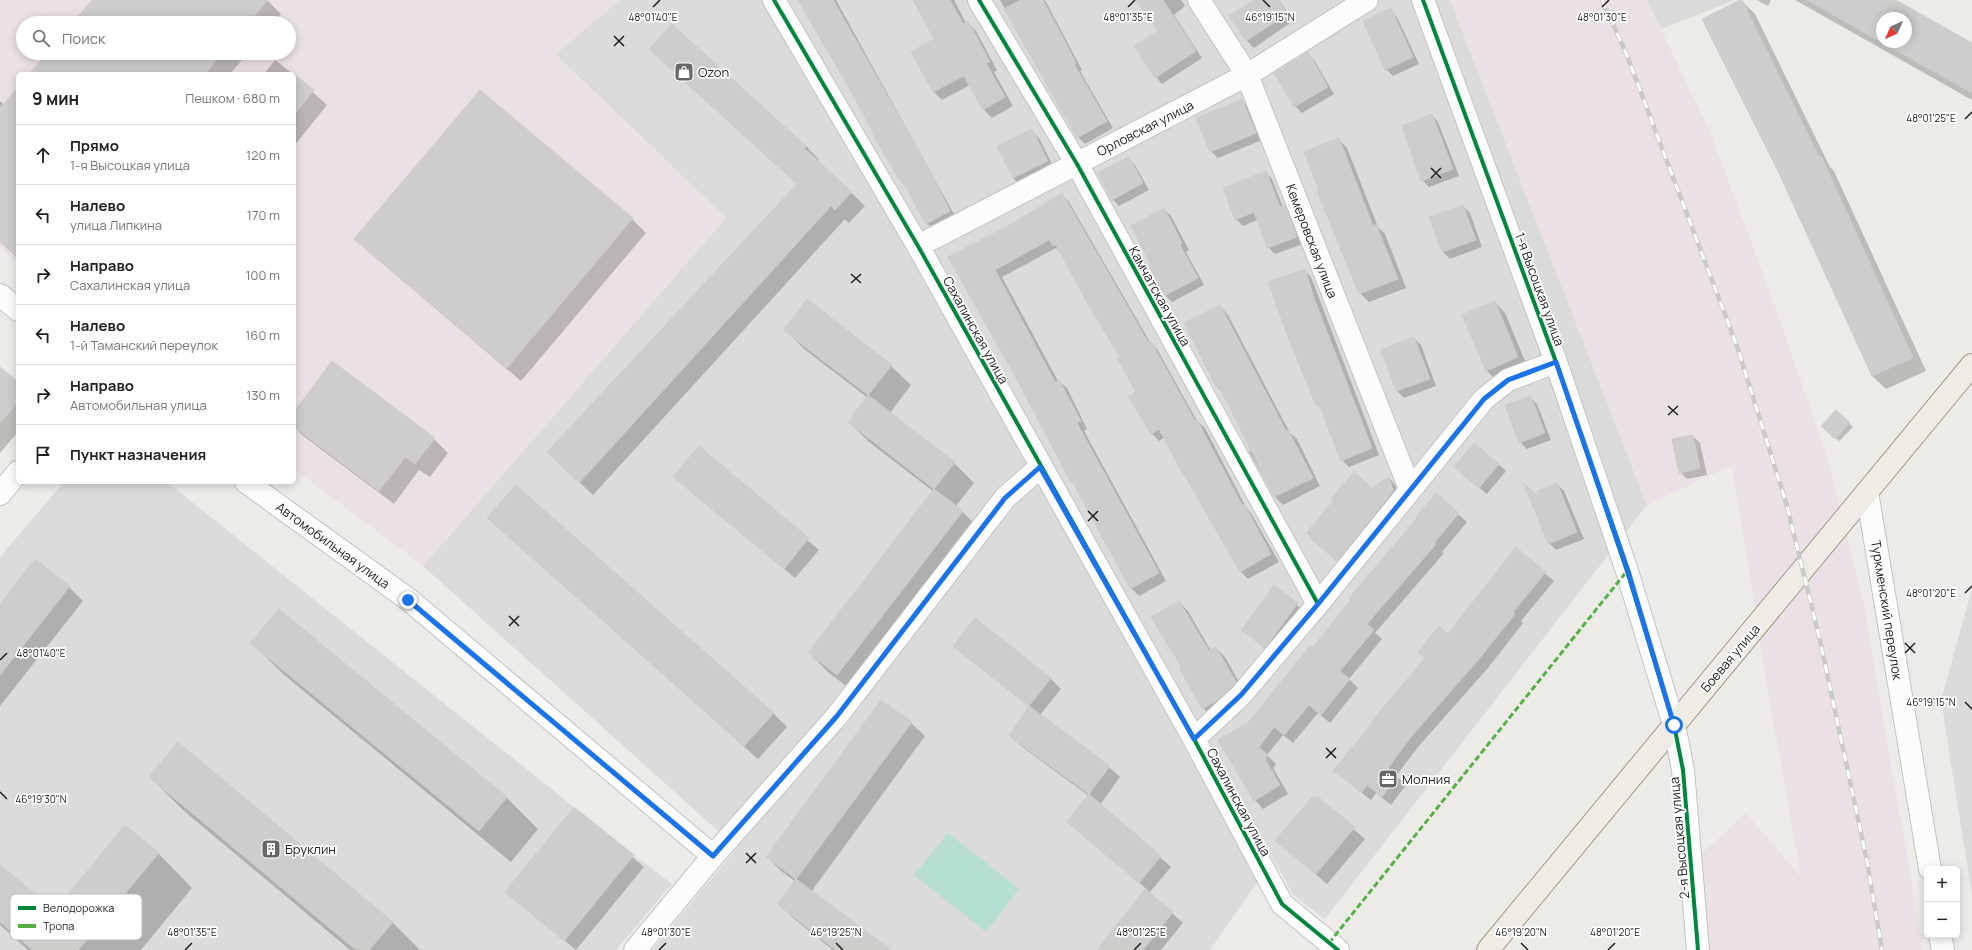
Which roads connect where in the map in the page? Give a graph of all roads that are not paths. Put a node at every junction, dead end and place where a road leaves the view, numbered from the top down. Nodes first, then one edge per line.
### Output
1 (774, 0) edge
2 (979, 0) edge
3 (1199, 0) edge
4 (1367, 0) edge
5 (1423, 0) edge
6 (1247, 75) junction
7 (1077, 164) junction
8 (918, 246) junction
9 (0, 295) edge
10 (16, 308) edge
11 (1556, 362) junction
12 (1972, 365) edge
13 (1040, 467) junction
14 (16, 474) edge
15 (249, 484) edge
16 (1410, 489) junction
17 (1867, 492) junction
18 (0, 494) edge
19 (1318, 604) junction
20 (1674, 725) junction
21 (1194, 739) junction
22 (713, 856) junction
23 (1929, 866) edge
24 (1941, 938) edge
25 (635, 950) edge
26 (1338, 950) edge
27 (1488, 950) edge
28 (1698, 950) edge
29 (1943, 950) edge

1 - 8 street, Сахалинская улица
2 - 7 street, Камчатская улица
3 - 6 street, Кемеровская улица
4 - 6 street, Орловская улица
5 - 11 street, 1-я Высоцкая улица
6 - 7 street, Орловская улица
6 - 16 street, Кемеровская улица
7 - 8 street, Орловская улица
7 - 19 street, Камчатская улица
8 - 13 street, Сахалинская улица
9 - 10 street
11 - 16 street
11 - 20 street, 1-я Высоцкая улица
12 - 17 main road, Боевая улица
13 - 21 street, Сахалинская улица
13 - 22 street
14 - 18 street
15 - 22 street, Автомобильная улица
16 - 19 street
17 - 20 main road, Боевая улица
17 - 23 street, Туркменский переулок
19 - 21 street
20 - 27 main road, Боевая улица
20 - 28 street, 2-я Высоцкая улица
21 - 26 street, Сахалинская улица
22 - 25 street
24 - 29 street

